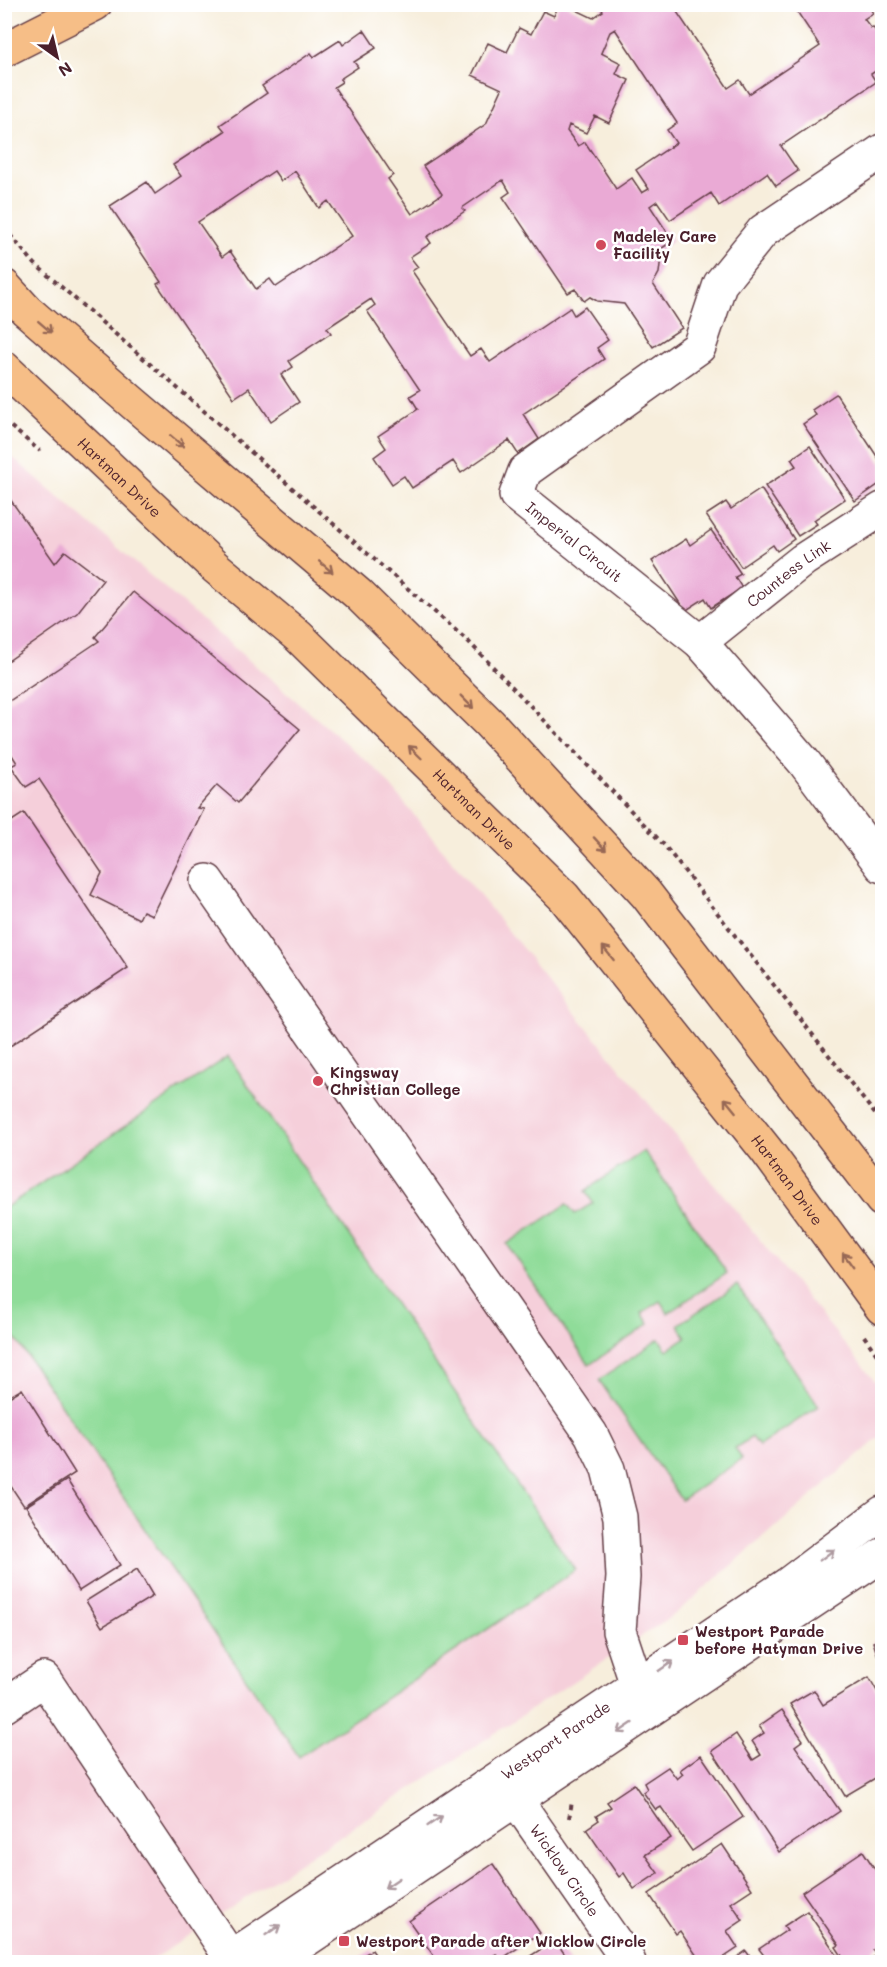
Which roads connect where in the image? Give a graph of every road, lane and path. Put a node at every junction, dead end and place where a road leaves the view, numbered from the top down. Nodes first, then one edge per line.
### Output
1 (95, 4) edge
2 (4, 50) edge
3 (882, 151) edge
4 (4, 285) edge
5 (4, 368) edge
6 (4, 421) edge
7 (47, 457) dead end
8 (882, 509) edge
9 (700, 642) junction
10 (882, 866) edge
11 (207, 881) dead end
12 (882, 1200) edge
13 (882, 1308) edge
14 (863, 1334) dead end
15 (882, 1362) edge
16 (882, 1513) edge
17 (882, 1556) edge
18 (637, 1685) junction
19 (4, 1706) edge
20 (508, 1789) junction
21 (574, 1792) dead end
22 (546, 1845) junction
23 (228, 1960) edge
24 (273, 1962) edge
25 (629, 1962) edge

1 - 2 main road
3 - 9 street, Imperial Circuit
4 -> 12 main road
13 -> 5 main road, Hartman Drive
6 - 7 path
8 - 9 street, Countess Link
9 - 10 street, Imperial Circuit
11 - 18 street
14 - 15 path
18 -> 16 street, Westport Parade
17 -> 20 street, Westport Parade
18 - 20 street, Westport Parade
19 - 23 street
20 - 22 street, Wicklow Circle
23 -> 20 street, Westport Parade
20 -> 24 street, Westport Parade
21 - 22 path
22 - 25 street, Wicklow Circle

